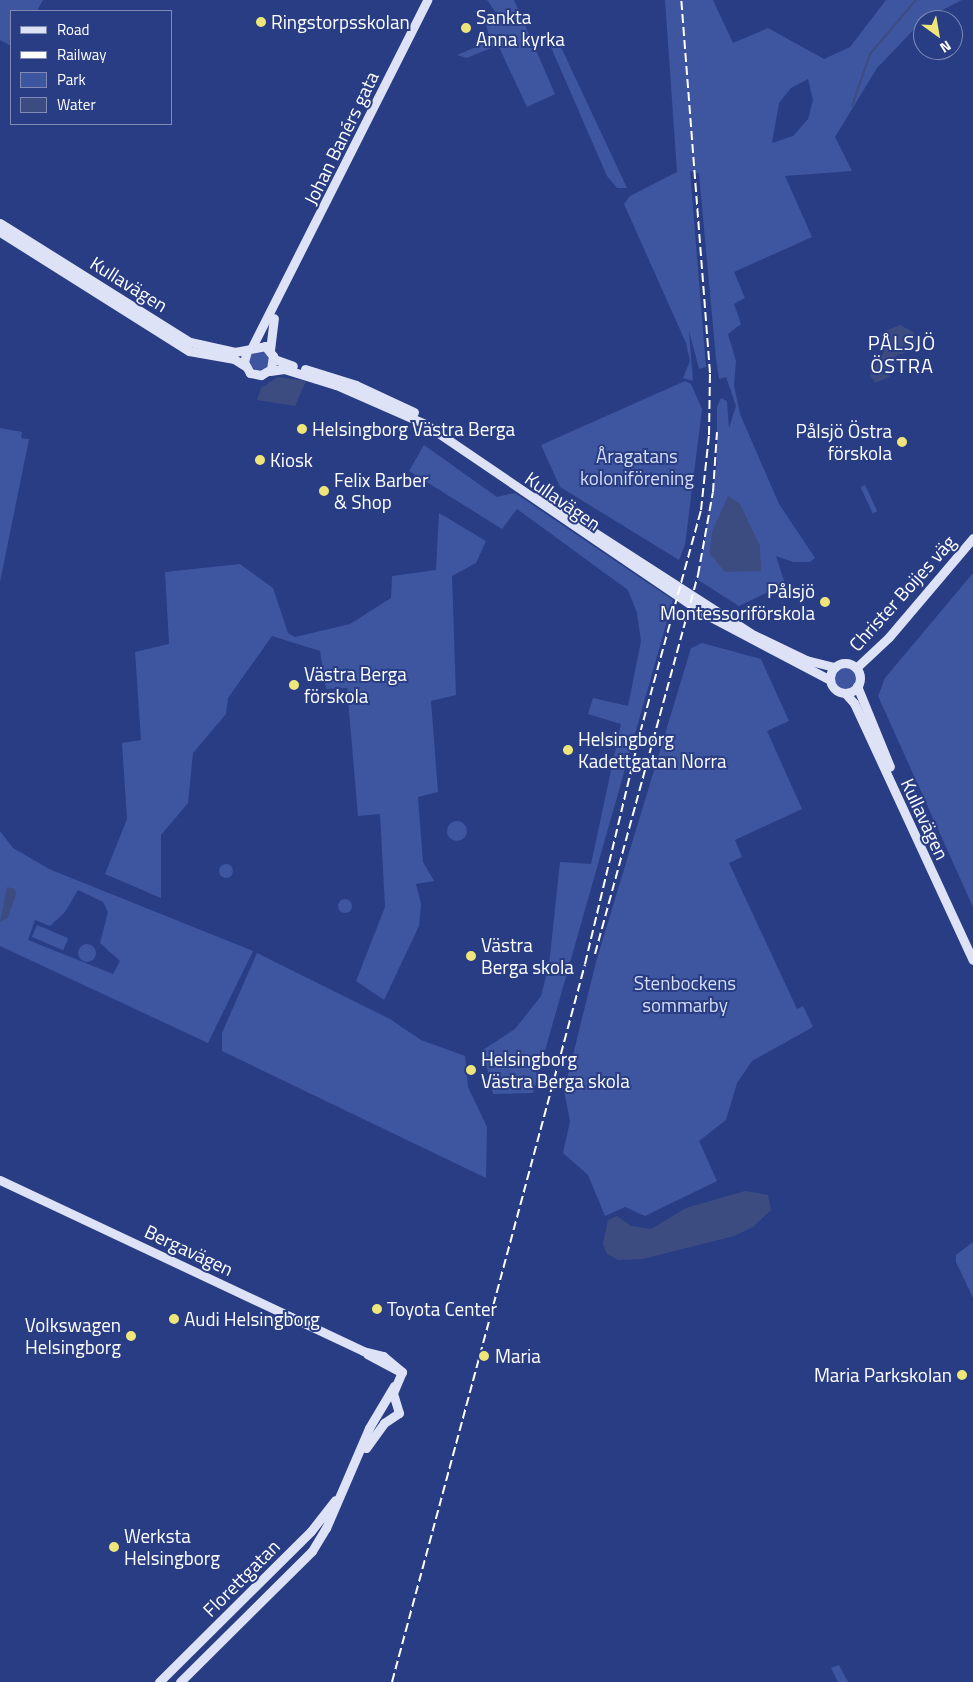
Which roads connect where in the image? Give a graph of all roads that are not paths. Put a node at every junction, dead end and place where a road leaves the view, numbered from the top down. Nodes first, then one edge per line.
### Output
1 (427, 0) edge
2 (0, 223) edge
3 (0, 232) edge
4 (284, 290) junction
5 (250, 349) junction
6 (272, 354) junction
7 (245, 366) junction
8 (270, 371) junction
9 (973, 538) edge
10 (836, 667) junction
11 (856, 668) junction
12 (830, 680) junction
13 (857, 686) junction
14 (845, 693) junction
15 (973, 947) edge
16 (973, 960) edge
17 (0, 1180) edge
18 (402, 1372) joint
19 (394, 1386) junction
20 (397, 1409) junction
21 (378, 1415) junction
22 (353, 1467) junction
23 (341, 1492) junction
24 (159, 1682) edge
25 (180, 1682) edge

1 - 4 street, Johan Banérs gata
2 - 5 street, Kullavägen
3 - 7 street, Kullavägen
4 - 5 street, Johan Banérs gata
4 - 6 street, Johan Banérs gata
5 - 6 street, Kullavägen
5 - 7 street
6 - 8 street, Johan Banérs gata
6 - 10 street, Kullavägen
7 - 8 street, Kullavägen
8 - 12 street, Kullavägen
9 - 11 street, Christer Boijes väg
10 - 11 street, Kullavägen
10 - 12 street
11 - 13 street, Kullavägen
12 - 14 street, Kullavägen
13 - 14 street
13 - 15 street, Kullavägen
14 - 16 street, Kullavägen
17 - 18 street, Bergavägen
18 - 19 street, Florettgatan
19 - 20 street
19 - 21 street, Florettgatan
20 - 21 street
20 - 22 street, Florettgatan
21 - 22 street, Florettgatan
22 - 23 street, Florettgatan
23 - 24 street, Florettgatan
23 - 25 street, Florettgatan

